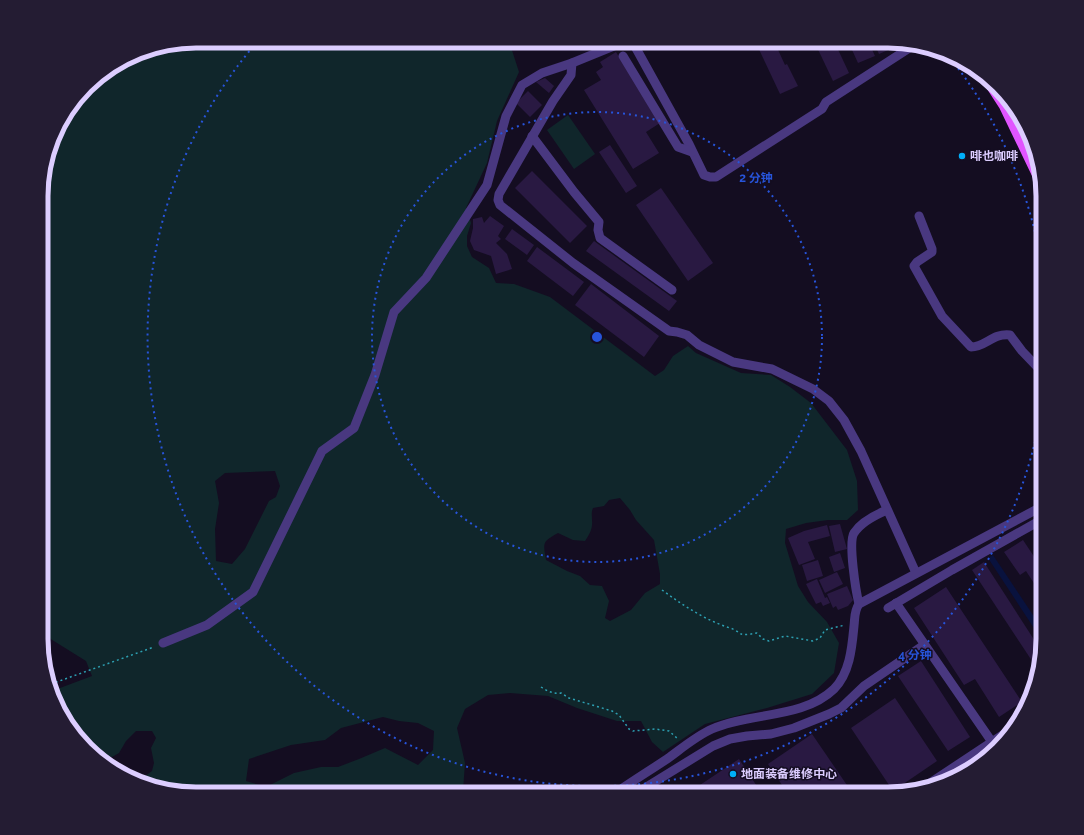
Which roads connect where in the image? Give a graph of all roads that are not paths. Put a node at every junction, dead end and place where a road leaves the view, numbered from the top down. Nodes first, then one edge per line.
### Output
1 (609, 48) edge
2 (636, 48) edge
3 (908, 49) edge
4 (623, 56) dead end
5 (572, 63) junction
6 (998, 97) edge
7 (532, 136) junction
8 (692, 152) junction
9 (1033, 166) edge
10 (919, 216) dead end
11 (672, 290) dead end
12 (1036, 366) edge
13 (887, 510) junction
14 (1036, 510) edge
15 (1036, 523) edge
16 (916, 573) junction
17 (859, 604) junction
18 (163, 643) road end
19 (924, 645) junction
20 (998, 738) edge
21 (992, 742) junction
22 (936, 779) edge
23 (624, 787) edge
24 (646, 787) edge

1 - 5 street
2 - 8 street
3 - 8 street
4 - 8 street
5 - 7 street
5 - 18 street
6 - 9 main road
7 - 11 street
7 - 13 street
10 - 12 street
13 - 16 street
13 - 17 street
14 - 16 street
15 - 19 street
16 - 17 street
17 - 23 street
19 - 21 street
19 - 24 street
20 - 21 street
21 - 22 street

